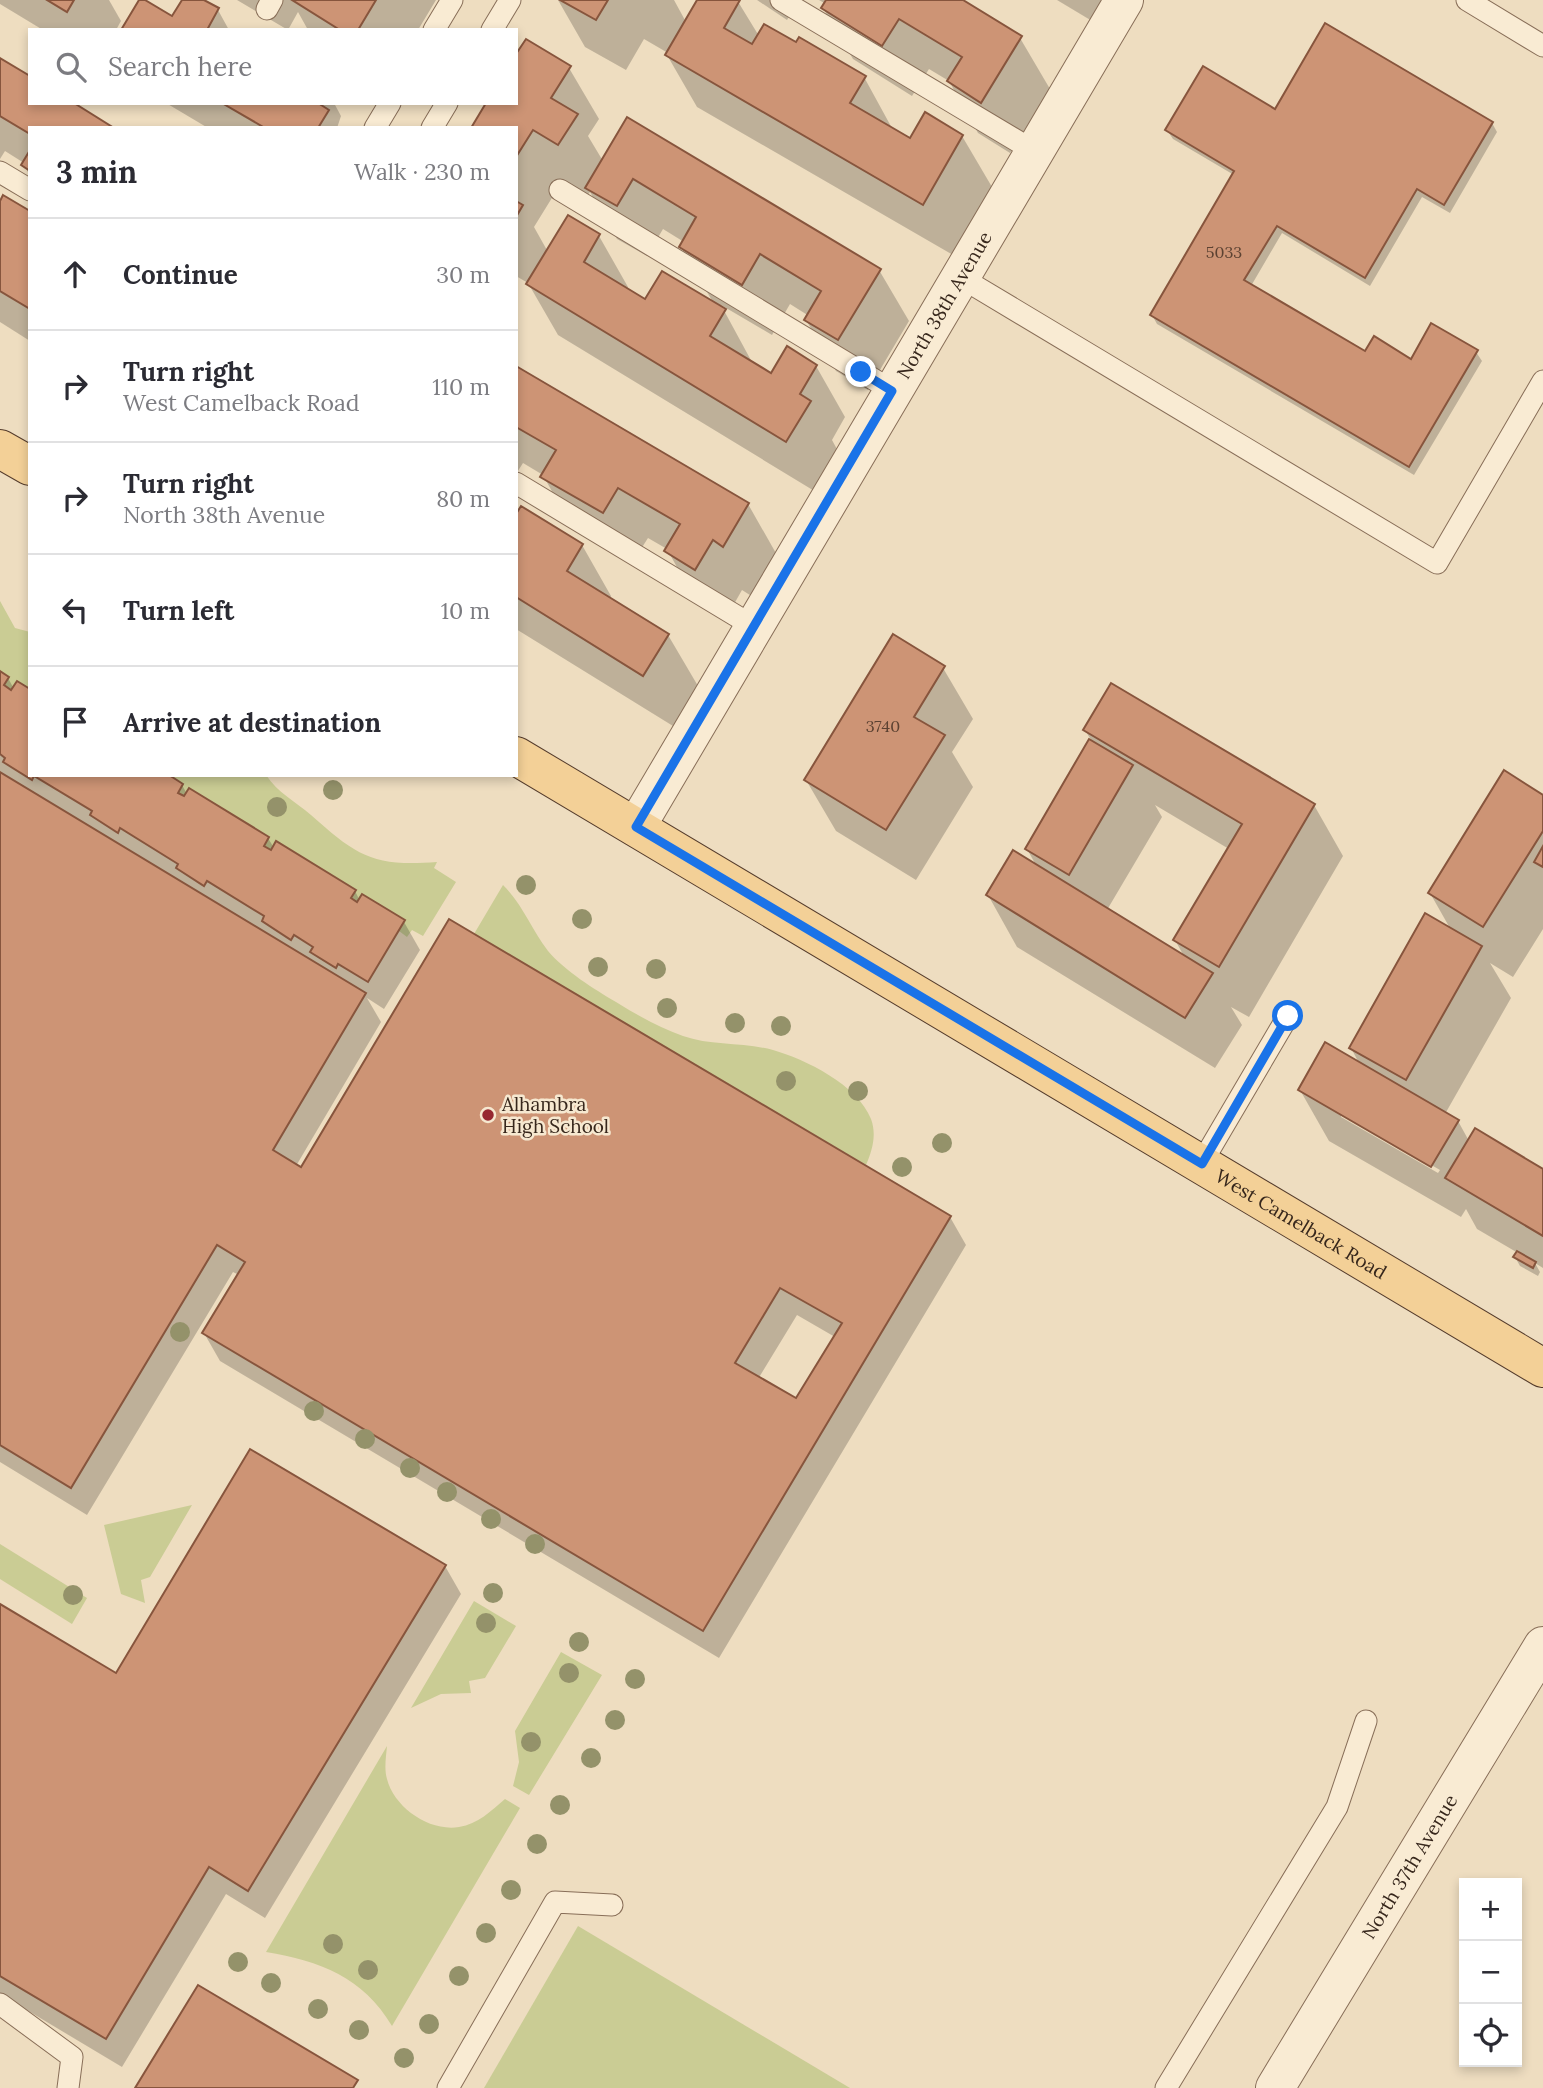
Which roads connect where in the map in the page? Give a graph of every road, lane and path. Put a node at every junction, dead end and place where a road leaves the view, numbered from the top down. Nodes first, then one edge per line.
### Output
1 (452, 0) edge
2 (510, 0) edge
3 (781, 0) edge
4 (1124, 0) edge
5 (1467, 0) edge
6 (435, 28) edge
7 (493, 28) edge
8 (1543, 46) edge
9 (389, 105) edge
10 (446, 105) edge
11 (376, 126) edge
12 (433, 126) edge
13 (1034, 151) junction
14 (0, 172) edge
15 (28, 189) edge
16 (560, 190) dead end
17 (960, 276) junction
18 (1543, 382) edge
19 (892, 391) junction
20 (0, 449) edge
21 (28, 465) edge
22 (518, 483) edge
23 (753, 626) junction
24 (518, 757) edge
25 (636, 827) junction
26 (1288, 1016) dead end
27 (1202, 1164) junction
28 (1543, 1368) edge
29 (1543, 1646) edge
30 (1366, 1721) dead end
31 (612, 1905) dead end
32 (0, 2004) edge
33 (68, 2088) edge
34 (448, 2088) edge
35 (1166, 2088) edge
36 (1275, 2088) edge

1 - 6 lane
2 - 7 lane
3 - 13 lane
4 - 13 street, North 38th Avenue
5 - 8 lane
9 - 11 lane
10 - 12 lane
13 - 17 street, North 38th Avenue
14 - 15 lane
16 - 19 lane
17 - 18 lane
17 - 19 street, North 38th Avenue
19 - 23 street, North 38th Avenue
20 - 21 main road
22 - 23 lane
23 - 25 street, North 38th Avenue
24 - 25 main road, West Camelback Road
25 - 27 main road, West Camelback Road
26 - 27 lane
27 - 28 main road, West Camelback Road
29 - 36 street, North 37th Avenue
30 - 35 lane
31 - 34 lane
32 - 33 lane

